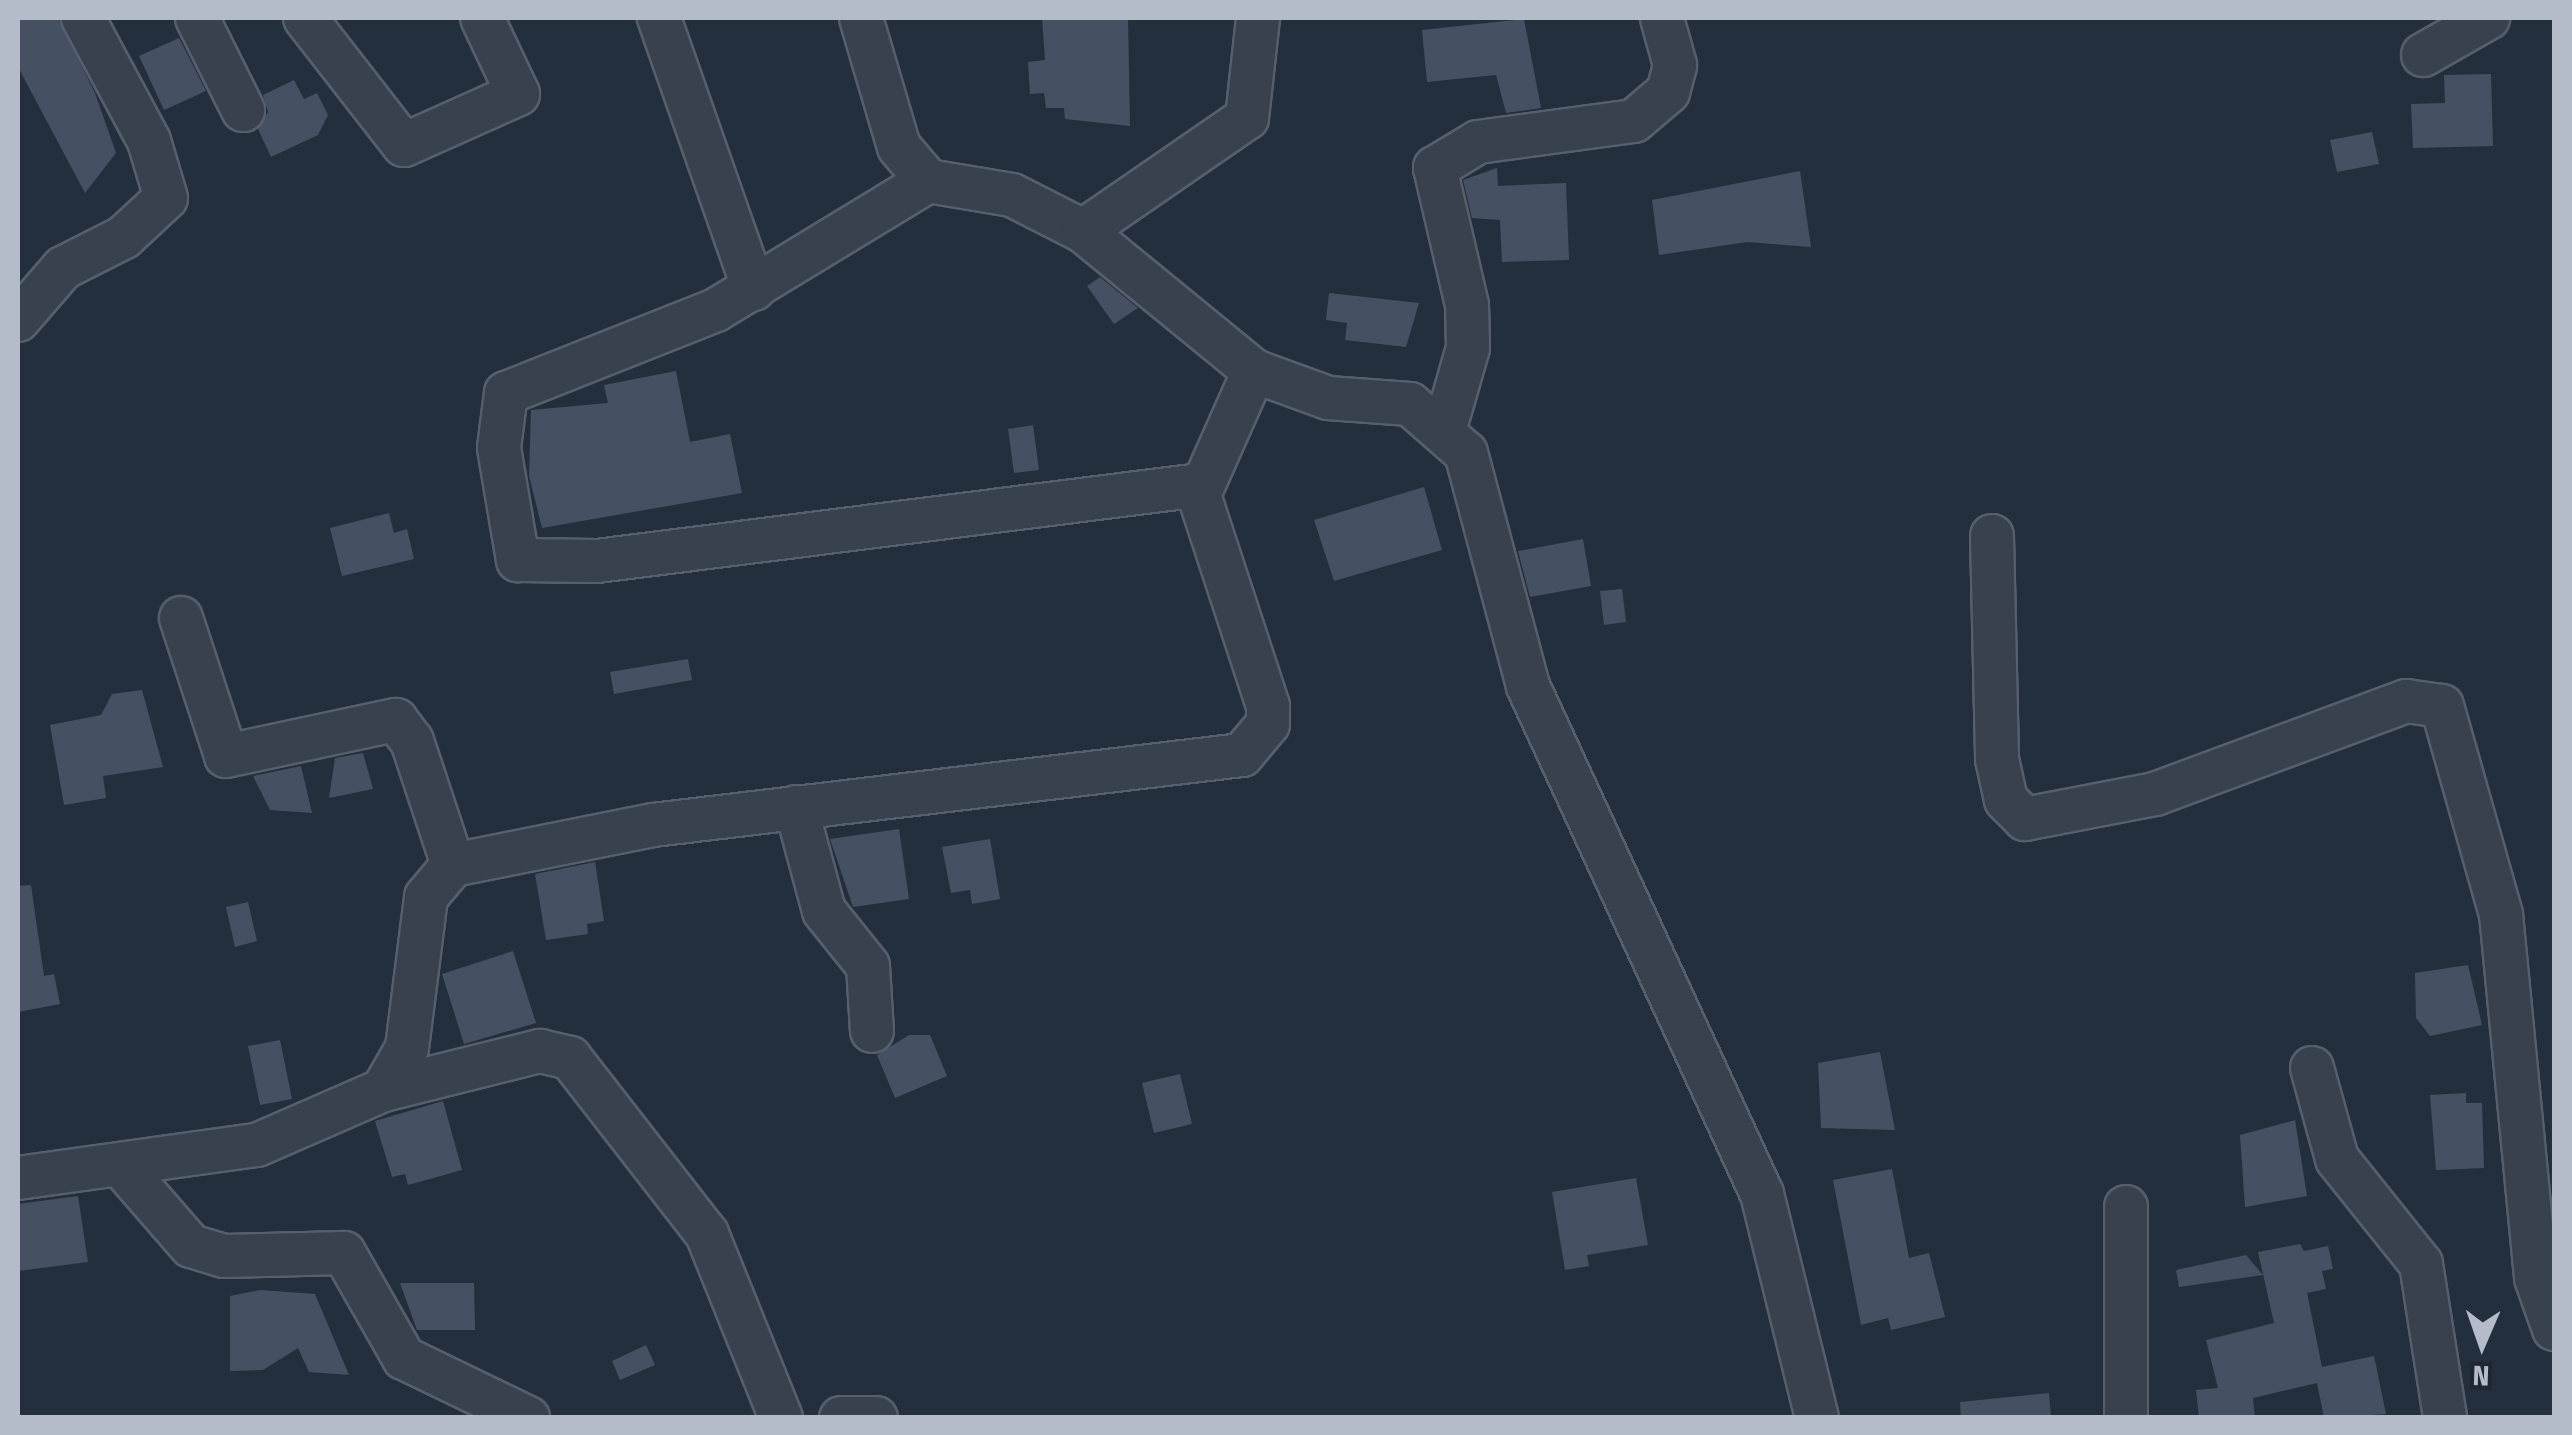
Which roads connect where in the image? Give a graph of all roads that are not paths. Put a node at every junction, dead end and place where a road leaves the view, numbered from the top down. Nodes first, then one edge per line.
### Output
1 (83, 18) edge
2 (197, 18) edge
3 (305, 18) edge
4 (482, 18) edge
5 (658, 18) edge
6 (861, 18) edge
7 (1258, 18) edge
8 (1662, 18) edge
9 (2488, 18) edge
10 (2423, 55) dead end
11 (243, 110) dead end
12 (928, 180) junction
13 (1082, 231) junction
14 (754, 289) junction
15 (18, 320) edge
16 (1254, 372) junction
17 (1445, 428) junction
18 (1200, 484) junction
19 (1992, 536) dead end
20 (181, 618) dead end
21 (796, 807) junction
22 (453, 865) junction
23 (872, 1031) dead end
24 (2312, 1068) dead end
25 (382, 1090) junction
26 (124, 1170) junction
27 (18, 1178) edge
28 (2126, 1207) dead end
29 (2554, 1328) edge
30 (528, 1418) edge
31 (781, 1418) edge
32 (841, 1418) edge
33 (876, 1418) edge
34 (1817, 1418) edge
35 (2126, 1418) edge
36 (2445, 1418) edge

1 - 15 street
2 - 11 street
3 - 4 street
5 - 14 street
6 - 12 street
7 - 13 street
8 - 17 street
9 - 10 street
12 - 13 street
12 - 14 street
13 - 16 street
14 - 18 street
16 - 17 street
16 - 18 street
17 - 34 street
18 - 21 street
19 - 29 street
20 - 22 street
21 - 22 street
21 - 23 street
22 - 25 street
24 - 36 street
25 - 26 street
25 - 31 street
26 - 27 street
26 - 30 street
28 - 35 street
32 - 33 street

